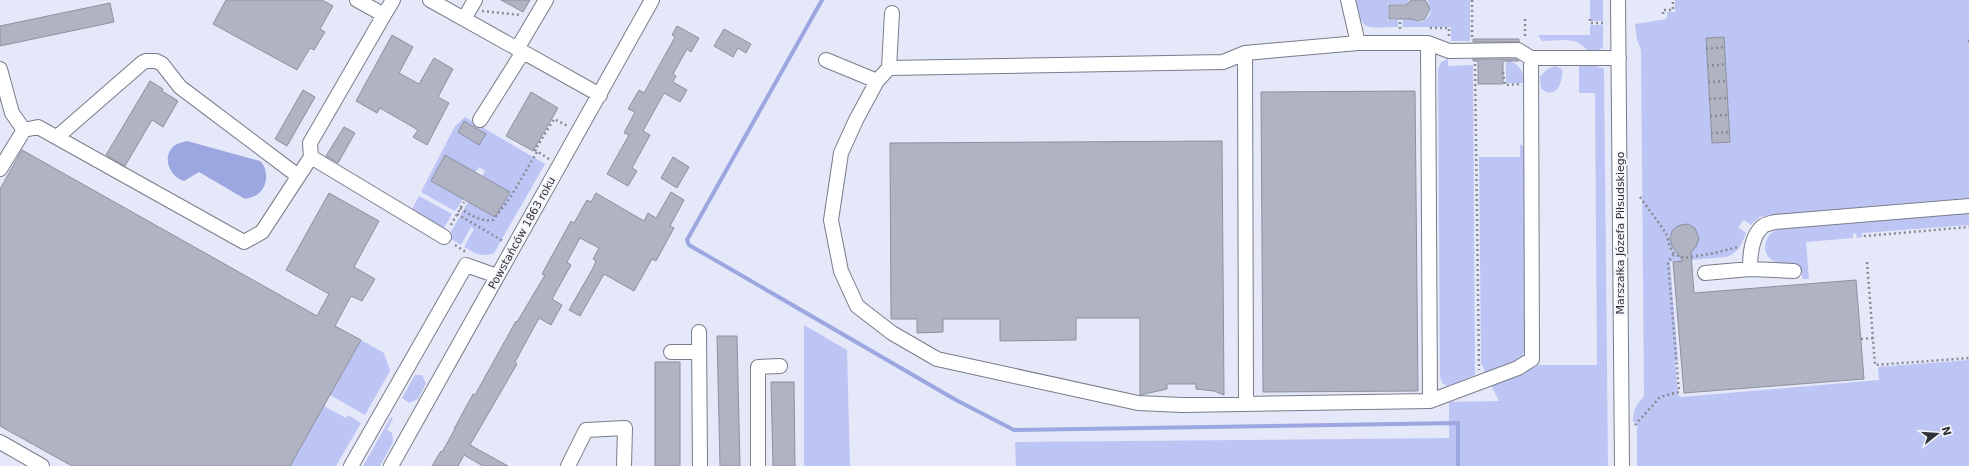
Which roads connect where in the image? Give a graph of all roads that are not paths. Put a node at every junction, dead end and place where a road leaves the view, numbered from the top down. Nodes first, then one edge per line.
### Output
1 (358, 0) edge
2 (393, 0) edge
3 (430, 0) edge
4 (546, 0) edge
5 (652, 0) edge
6 (1348, 0) edge
7 (1618, 0) edge
8 (476, 4) edge
9 (892, 14) dead end
10 (384, 15) junction
11 (464, 19) junction
12 (1358, 43) junction
13 (1428, 43) junction
14 (520, 50) junction
15 (1245, 53) junction
16 (1531, 58) junction
17 (1618, 58) junction
18 (826, 60) dead end
19 (889, 68) junction
20 (0, 69) edge
21 (877, 81) junction
22 (600, 95) junction
23 (480, 120) dead end
24 (24, 130) junction
25 (57, 137) junction
26 (311, 157) junction
27 (0, 169) edge
28 (298, 176) junction
29 (1969, 206) edge
30 (444, 237) road end
31 (1750, 269) junction
32 (1794, 271) dead end
33 (1705, 273) dead end
34 (498, 276) junction
35 (699, 332) dead end
36 (671, 352) dead end
37 (698, 352) junction
38 (780, 366) dead end
39 (1430, 401) junction
40 (1246, 404) junction
41 (0, 442) edge
42 (42, 466) edge
43 (351, 466) edge
44 (391, 466) edge
45 (568, 466) edge
46 (624, 466) edge
47 (700, 466) edge
48 (758, 466) edge
49 (1622, 466) edge

1 - 10 street
2 - 10 street
3 - 11 street
4 - 14 street
5 - 22 street, Powstańców 1863 roku
6 - 12 street
7 - 17 street, Marszałka Józefa Piłsudskiego
8 - 11 street
9 - 19 street
10 - 26 street
11 - 14 street
12 - 13 street
12 - 15 street
13 - 16 street
13 - 39 street
14 - 22 street
14 - 23 street
15 - 19 street
15 - 40 street
16 - 17 street
16 - 39 street
17 - 49 street, Marszałka Józefa Piłsudskiego
18 - 21 street
19 - 21 street
20 - 24 street
21 - 40 street
22 - 34 street, Powstańców 1863 roku
24 - 25 street
24 - 27 street
25 - 28 street
25 - 28 street
26 - 28 street
26 - 30 street
29 - 31 street
31 - 32 street
31 - 33 street
34 - 43 street
34 - 44 street, Powstańców 1863 roku
35 - 37 street
36 - 37 street
37 - 47 street
38 - 48 street
39 - 40 street
41 - 42 street
45 - 46 street

